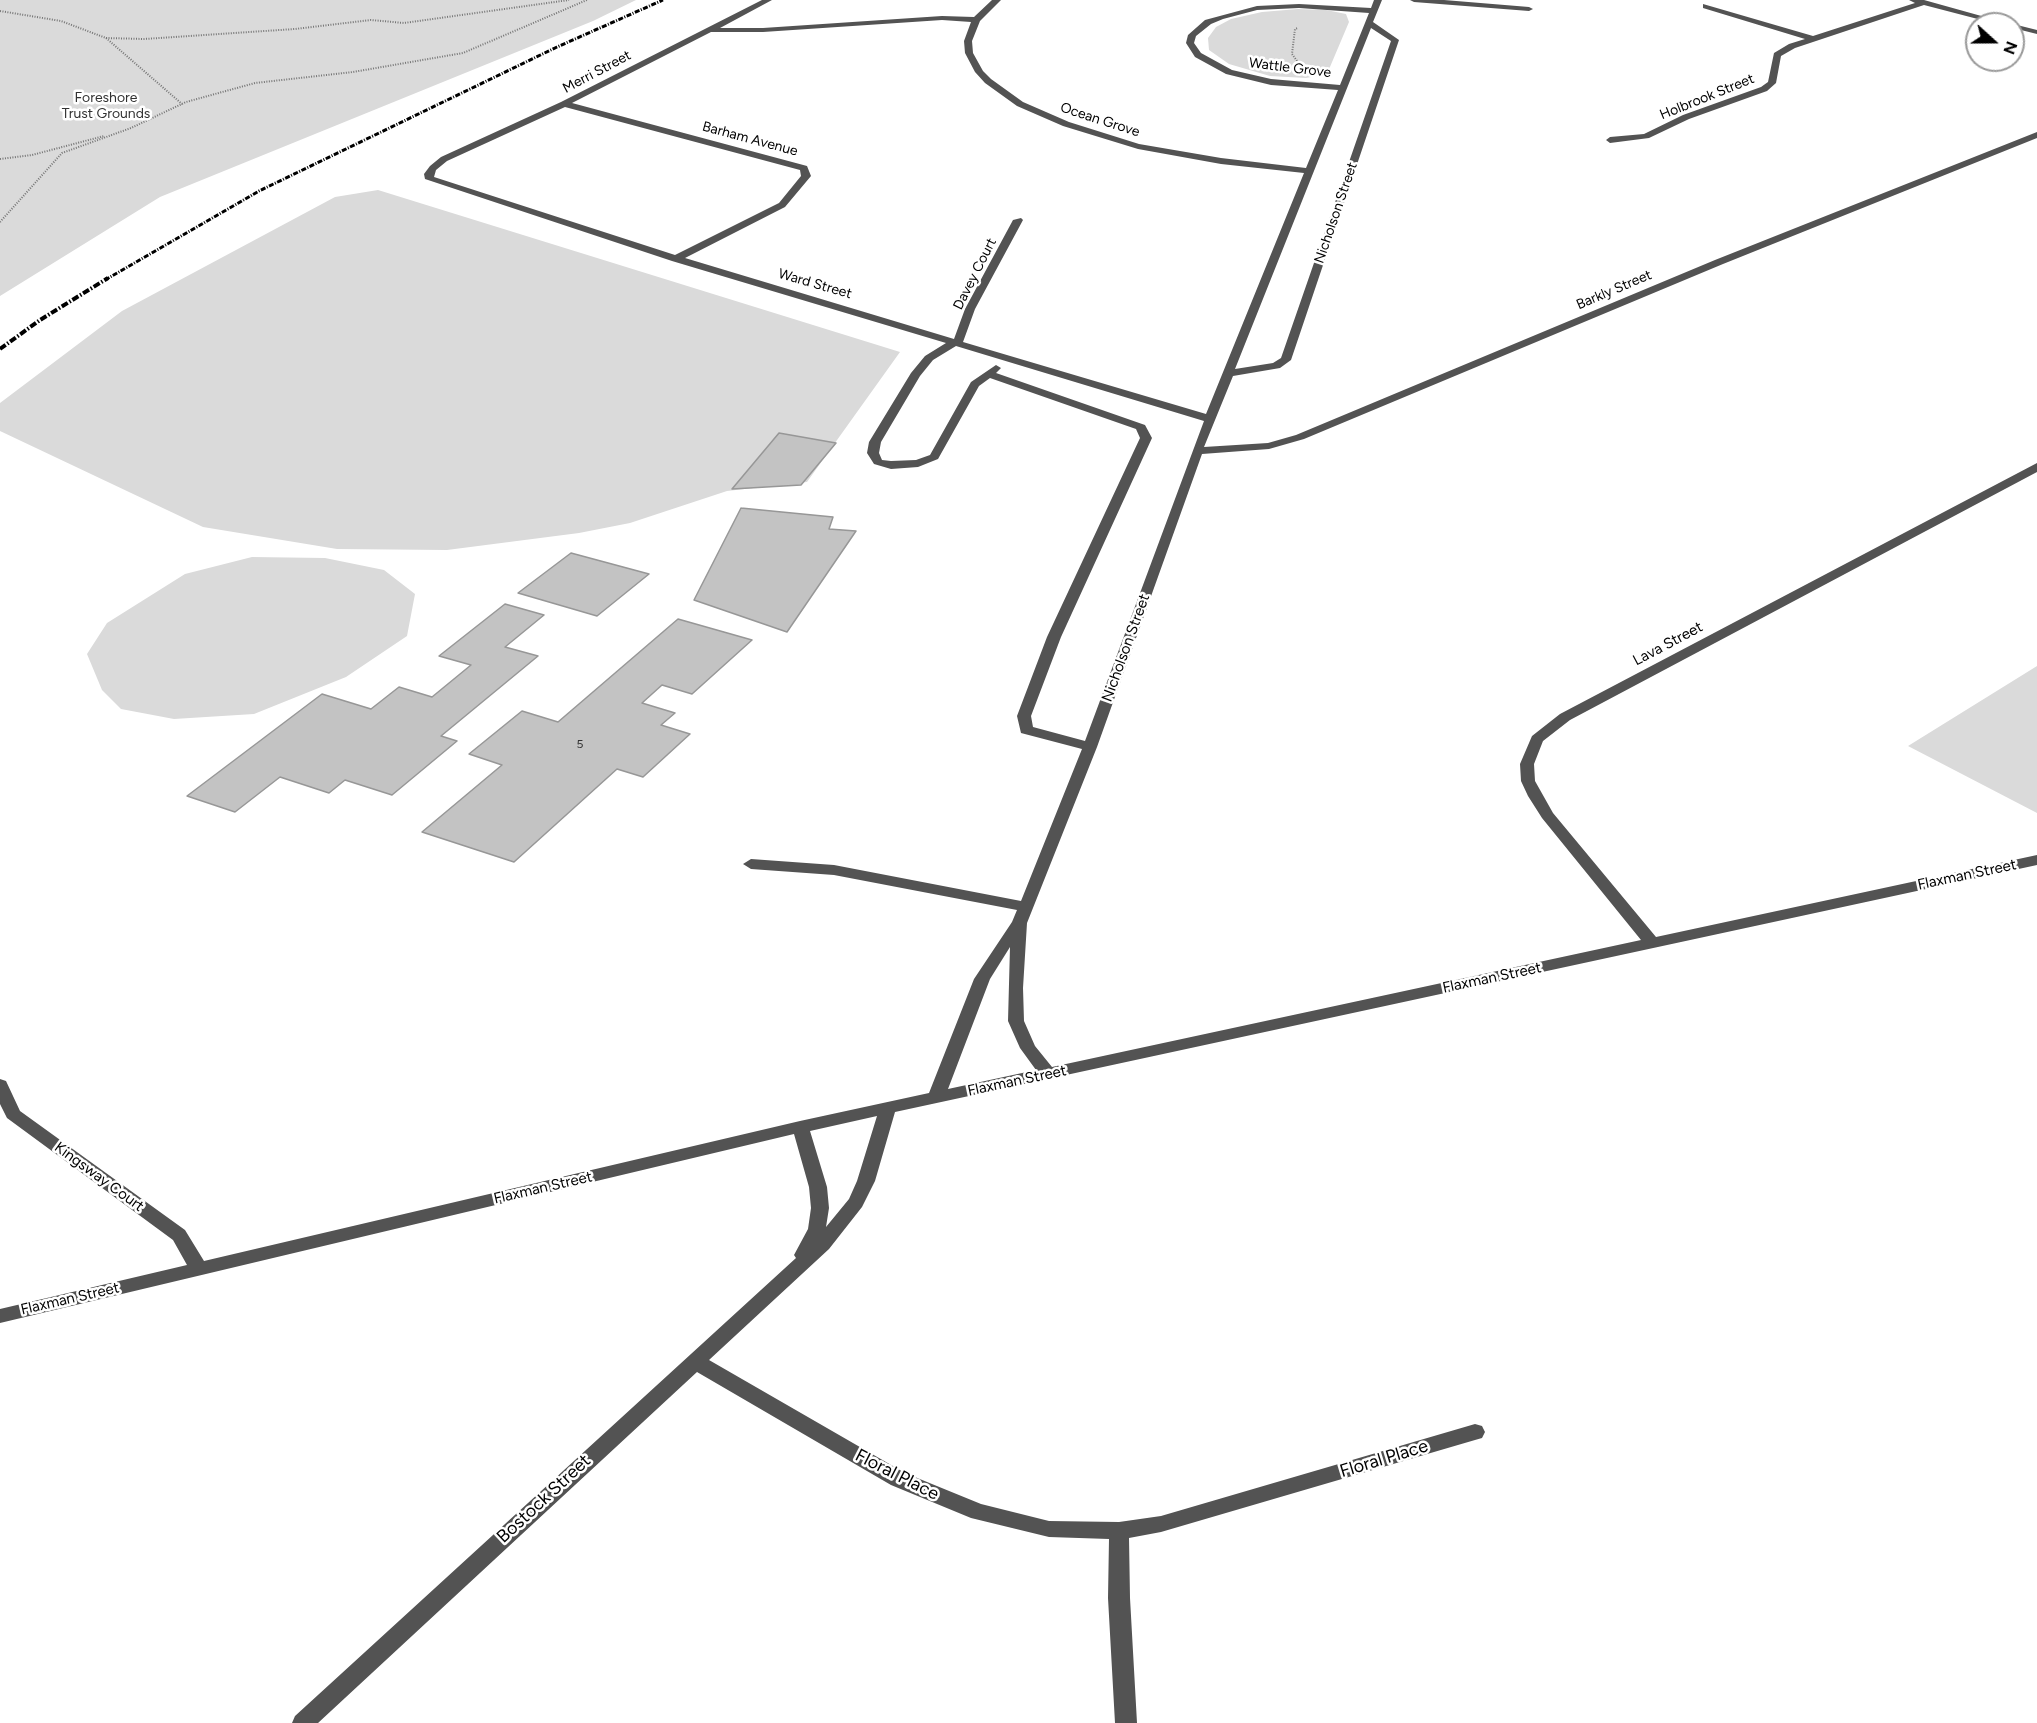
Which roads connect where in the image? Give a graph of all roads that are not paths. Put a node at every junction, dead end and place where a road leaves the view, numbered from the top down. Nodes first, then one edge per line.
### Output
1 (768, 0) edge
2 (997, 0) edge
3 (1378, 0) edge
4 (1414, 0) edge
5 (1913, 0) edge
6 (1922, 1) edge
7 (1706, 6) dead end
8 (1529, 9) dead end
9 (1374, 10) junction
10 (1965, 13) edge
11 (976, 20) junction
12 (1369, 23) junction
13 (706, 30) junction
14 (1813, 39) junction
15 (1343, 88) junction
16 (564, 104) junction
17 (2037, 135) edge
18 (1610, 140) dead end
19 (2022, 141) junction
20 (2037, 146) edge
21 (437, 164) joint
22 (1310, 171) junction
23 (1018, 220) dead end
24 (676, 259) junction
25 (958, 341) junction
26 (1009, 359) junction
27 (1229, 373) junction
28 (989, 374) junction
29 (1210, 419) junction
30 (1197, 452) junction
31 (2037, 467) edge
32 (1090, 747) junction
33 (2037, 860) edge
34 (751, 864) dead end
35 (1022, 915) junction
36 (1651, 942) junction
37 (1048, 1074) junction
38 (0, 1086) edge
39 (936, 1098) junction
40 (887, 1110) junction
41 (800, 1127) junction
42 (199, 1269) junction
43 (787, 1276) junction
44 (0, 1316) edge
45 (694, 1361) junction
46 (1476, 1432) dead end
47 (1119, 1531) junction
48 (303, 1723) edge
49 (1126, 1723) edge

1 - 13 street, Merri Street
2 - 11 street
3 - 9 street, Nicholson Street
4 - 8 street
5 - 6 street
6 - 10 street
6 - 14 street, Holbrook Street
7 - 14 street
9 - 12 street, Nicholson Street
9 - 15 street, Wattle Grove
11 - 13 street
11 - 22 street, Ocean Grove
12 - 15 street, Nicholson Street
12 - 27 street, Nicholson Street
13 - 16 street, Merri Street
14 - 18 street, Holbrook Street
15 - 22 street, Nicholson Street
16 - 21 street, Merri Street
16 - 24 street, Barham Avenue
17 - 19 street, Barkly Street
19 - 20 street
19 - 30 street, Barkly Street
21 - 24 street, Ward Street
22 - 27 street, Nicholson Street
23 - 25 street, Davey Court
24 - 25 street, Ward Street
25 - 26 street, Ward Street
25 - 28 street
26 - 28 street
26 - 29 street, Ward Street
27 - 29 street, Nicholson Street
28 - 32 street
29 - 30 street, Nicholson Street
30 - 32 street, Nicholson Street
31 - 36 street, Lava Street
32 - 35 street, Nicholson Street
33 - 36 street, Flaxman Street
34 - 35 street
35 - 37 street, Nicholson Street
35 - 39 street, Nicholson Street
36 - 37 street, Flaxman Street
37 - 39 street, Flaxman Street
38 - 42 street, Kingsway Court
39 - 40 street, Flaxman Street
40 - 41 street, Flaxman Street
40 - 43 street, Bostock Street
41 - 42 street, Flaxman Street
41 - 43 street, Bostock Street
42 - 44 street, Flaxman Street
43 - 45 street, Bostock Street
45 - 47 street, Floral Place
45 - 48 street, Bostock Street
46 - 47 street, Floral Place
47 - 49 street

